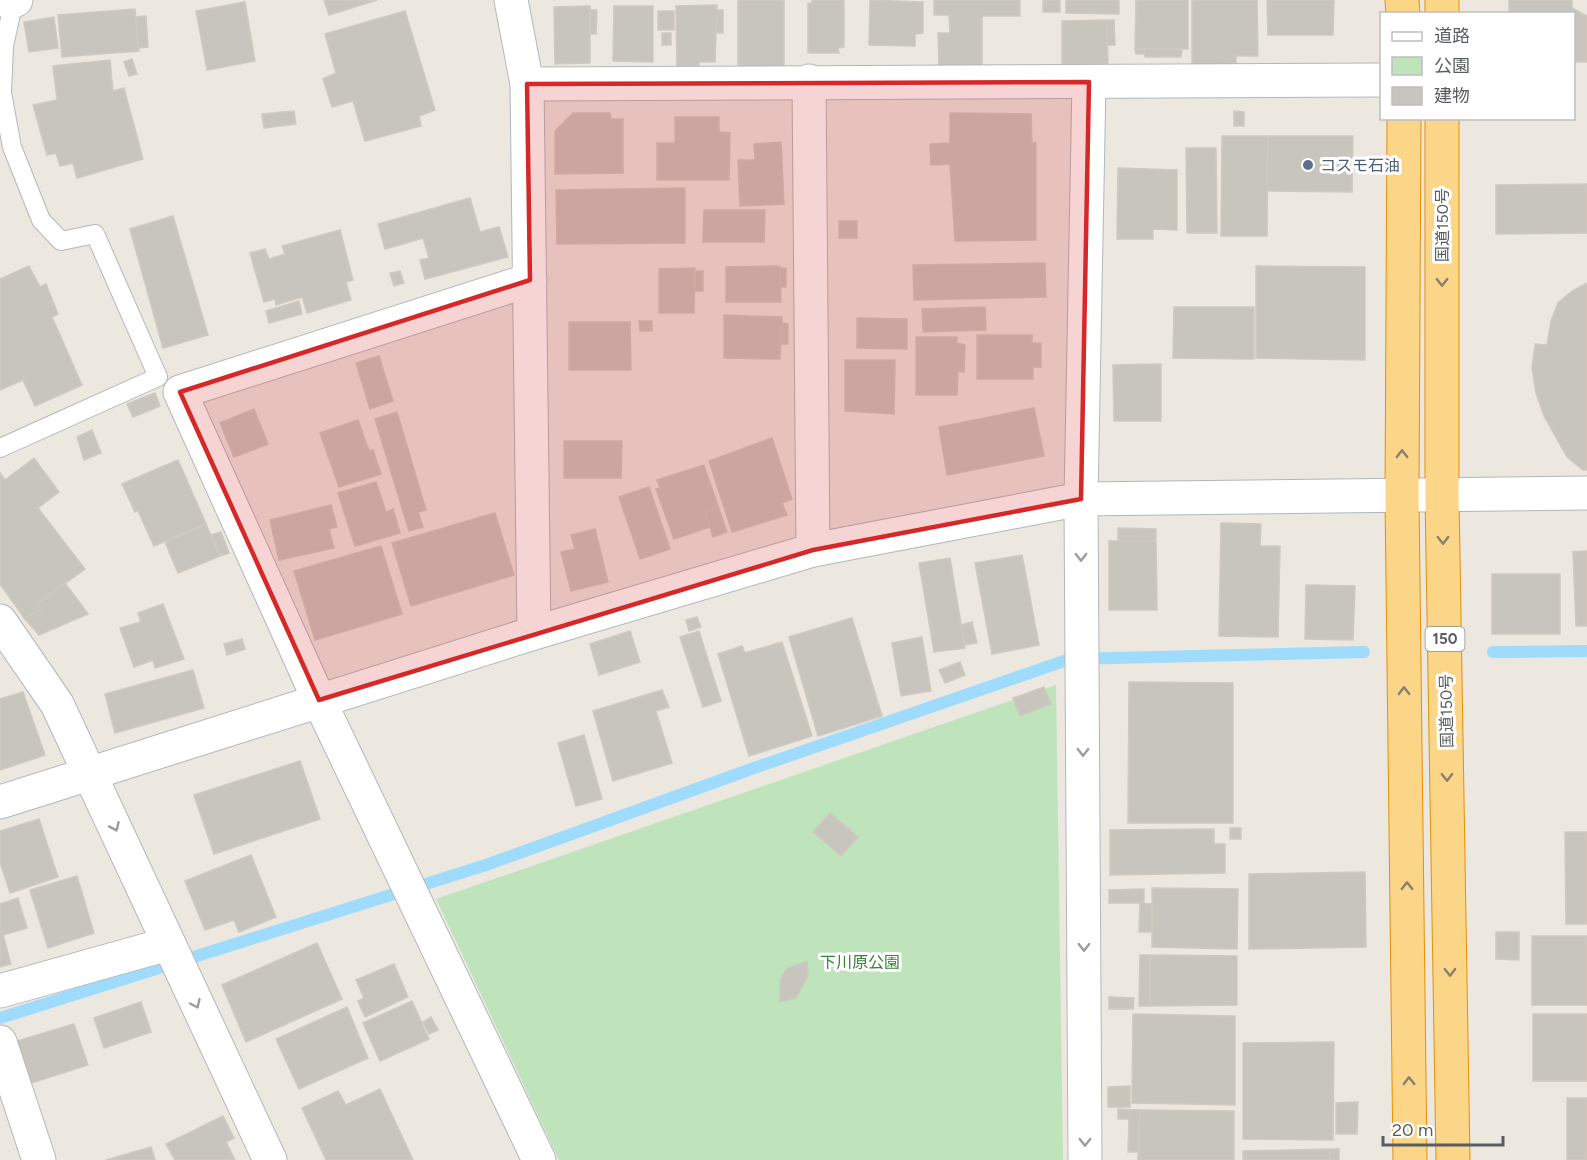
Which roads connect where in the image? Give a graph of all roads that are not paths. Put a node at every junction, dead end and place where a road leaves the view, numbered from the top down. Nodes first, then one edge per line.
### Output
1 (0, 0) edge
2 (15, 0) edge
3 (511, 0) edge
4 (1380, 80) edge
5 (809, 81) junction
6 (1089, 82) junction
7 (527, 84) junction
8 (1404, 120) edge
9 (1442, 120) edge
10 (530, 280) junction
11 (0, 448) edge
12 (1587, 493) edge
13 (1442, 495) junction
14 (1402, 497) junction
15 (1081, 499) junction
16 (813, 550) junction
17 (0, 621) edge
18 (534, 633) junction
19 (319, 700) junction
20 (91, 773) junction
21 (0, 802) edge
22 (168, 944) junction
23 (0, 992) edge
24 (0, 1041) edge
25 (39, 1160) edge
26 (270, 1160) edge
27 (539, 1160) edge
28 (1085, 1160) edge
29 (1410, 1160) edge
30 (1453, 1160) edge

1 - 2 street
2 - 11 lane
3 - 7 street
4 - 6 street
5 - 6 street
5 - 7 street
5 - 16 street
6 - 15 street
7 - 10 street
14 -> 8 highway, 150
9 -> 13 highway, 国道150号 / 150
10 - 18 street
10 - 19 street
12 - 13 street
13 - 14 street
13 -> 30 highway, 国道150号 / 150
14 - 15 street
29 -> 14 highway, 150
15 - 16 street
15 -> 28 street
16 - 18 street
17 - 20 street
18 - 19 street
19 - 20 street
19 - 27 street
20 - 21 street
20 -> 22 street
22 - 23 street
22 -> 26 street
24 - 25 street

